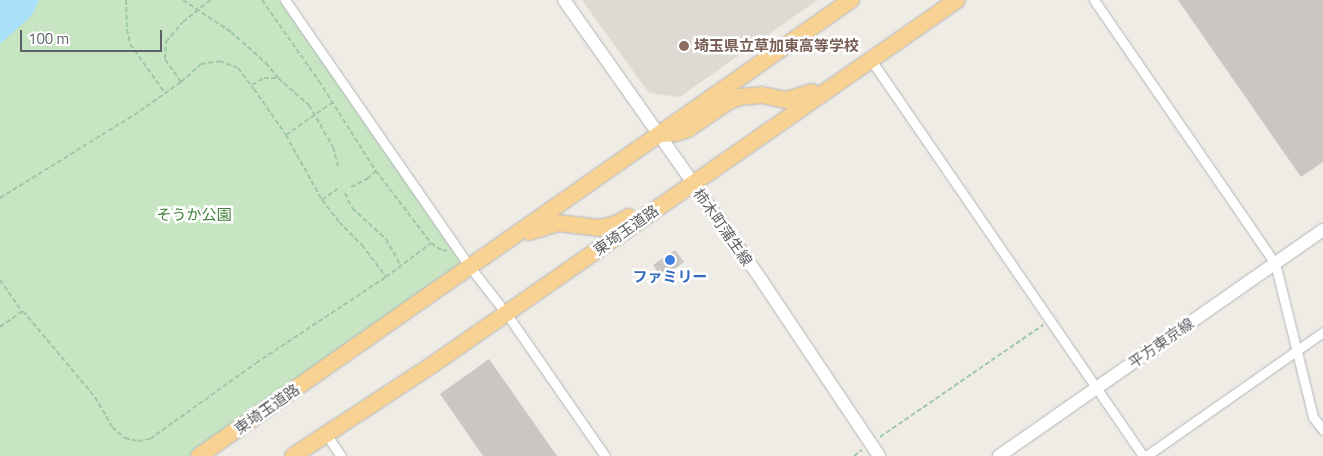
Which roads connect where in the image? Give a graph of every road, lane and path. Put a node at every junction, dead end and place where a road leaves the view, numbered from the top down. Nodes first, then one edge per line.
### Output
1 (126, 0) edge
2 (183, 0) edge
3 (210, 0) edge
4 (262, 0) edge
5 (285, 0) edge
6 (564, 0) edge
7 (850, 0) edge
8 (956, 0) edge
9 (1094, 0) edge
10 (833, 5) edge
11 (871, 60) junction
12 (278, 78) junction
13 (842, 79) junction
14 (181, 82) junction
15 (251, 85) junction
16 (165, 93) junction
17 (333, 102) junction
18 (315, 114) junction
19 (658, 134) junction
20 (286, 135) junction
21 (339, 169) dead end
22 (376, 171) junction
23 (693, 184) junction
24 (351, 187) dead end
25 (337, 189) dead end
26 (345, 193) dead end
27 (0, 198) edge
28 (322, 200) junction
29 (1323, 230) edge
30 (507, 242) junction
31 (431, 244) junction
32 (459, 248) junction
33 (1275, 263) junction
34 (401, 266) junction
35 (470, 266) junction
36 (386, 277) junction
37 (0, 280) edge
38 (23, 311) junction
39 (506, 313) junction
40 (1049, 320) junction
41 (0, 327) edge
42 (1323, 332) edge
43 (1296, 350) junction
44 (1097, 388) junction
45 (1323, 430) edge
46 (326, 434) junction
47 (871, 444) junction
48 (199, 456) edge
49 (293, 456) edge
50 (341, 456) edge
51 (605, 456) edge
52 (854, 456) edge
53 (879, 456) edge
54 (999, 456) edge
55 (1145, 456) edge

1 - 16 path
2 - 12 path
3 - 14 path
4 - 17 path
5 - 32 street
6 - 19 main road, 柿木町蒲生線
7 - 10 highway, 東埼玉道路
8 - 11 highway, 東埼玉道路
9 - 33 street
10 - 19 highway, 東埼玉道路
11 - 13 highway, 東埼玉道路
11 - 40 street
12 - 15 path
12 - 18 path
13 - 19 highway
13 - 23 highway, 東埼玉道路
14 - 15 path
14 - 16 path
15 - 20 path
16 - 27 path
17 - 18 path
17 - 22 path
18 - 20 path
18 - 21 path
19 - 23 main road, 柿木町蒲生線
19 - 30 highway, 東埼玉道路
20 - 28 path
22 - 24 path
22 - 31 path
23 - 30 highway
23 - 39 highway, 東埼玉道路
23 - 47 main road, 柿木町蒲生線
25 - 28 path
26 - 34 path
28 - 36 path
29 - 33 main road, 平方東京線
30 - 35 highway, 東埼玉道路
31 - 32 path
31 - 34 path
32 - 35 street
33 - 43 street
33 - 44 main road, 平方東京線
34 - 36 path
35 - 39 street
35 - 48 highway, 東埼玉道路
36 - 38 path
37 - 38 path
38 - 41 path
39 - 46 highway, 東埼玉道路
39 - 51 street
40 - 44 street
40 - 47 path
42 - 43 street
43 - 45 street
43 - 55 street
44 - 54 main road, 平方東京線
44 - 55 street
46 - 49 highway, 東埼玉道路
46 - 50 street
47 - 52 path
47 - 53 main road, 柿木町蒲生線

